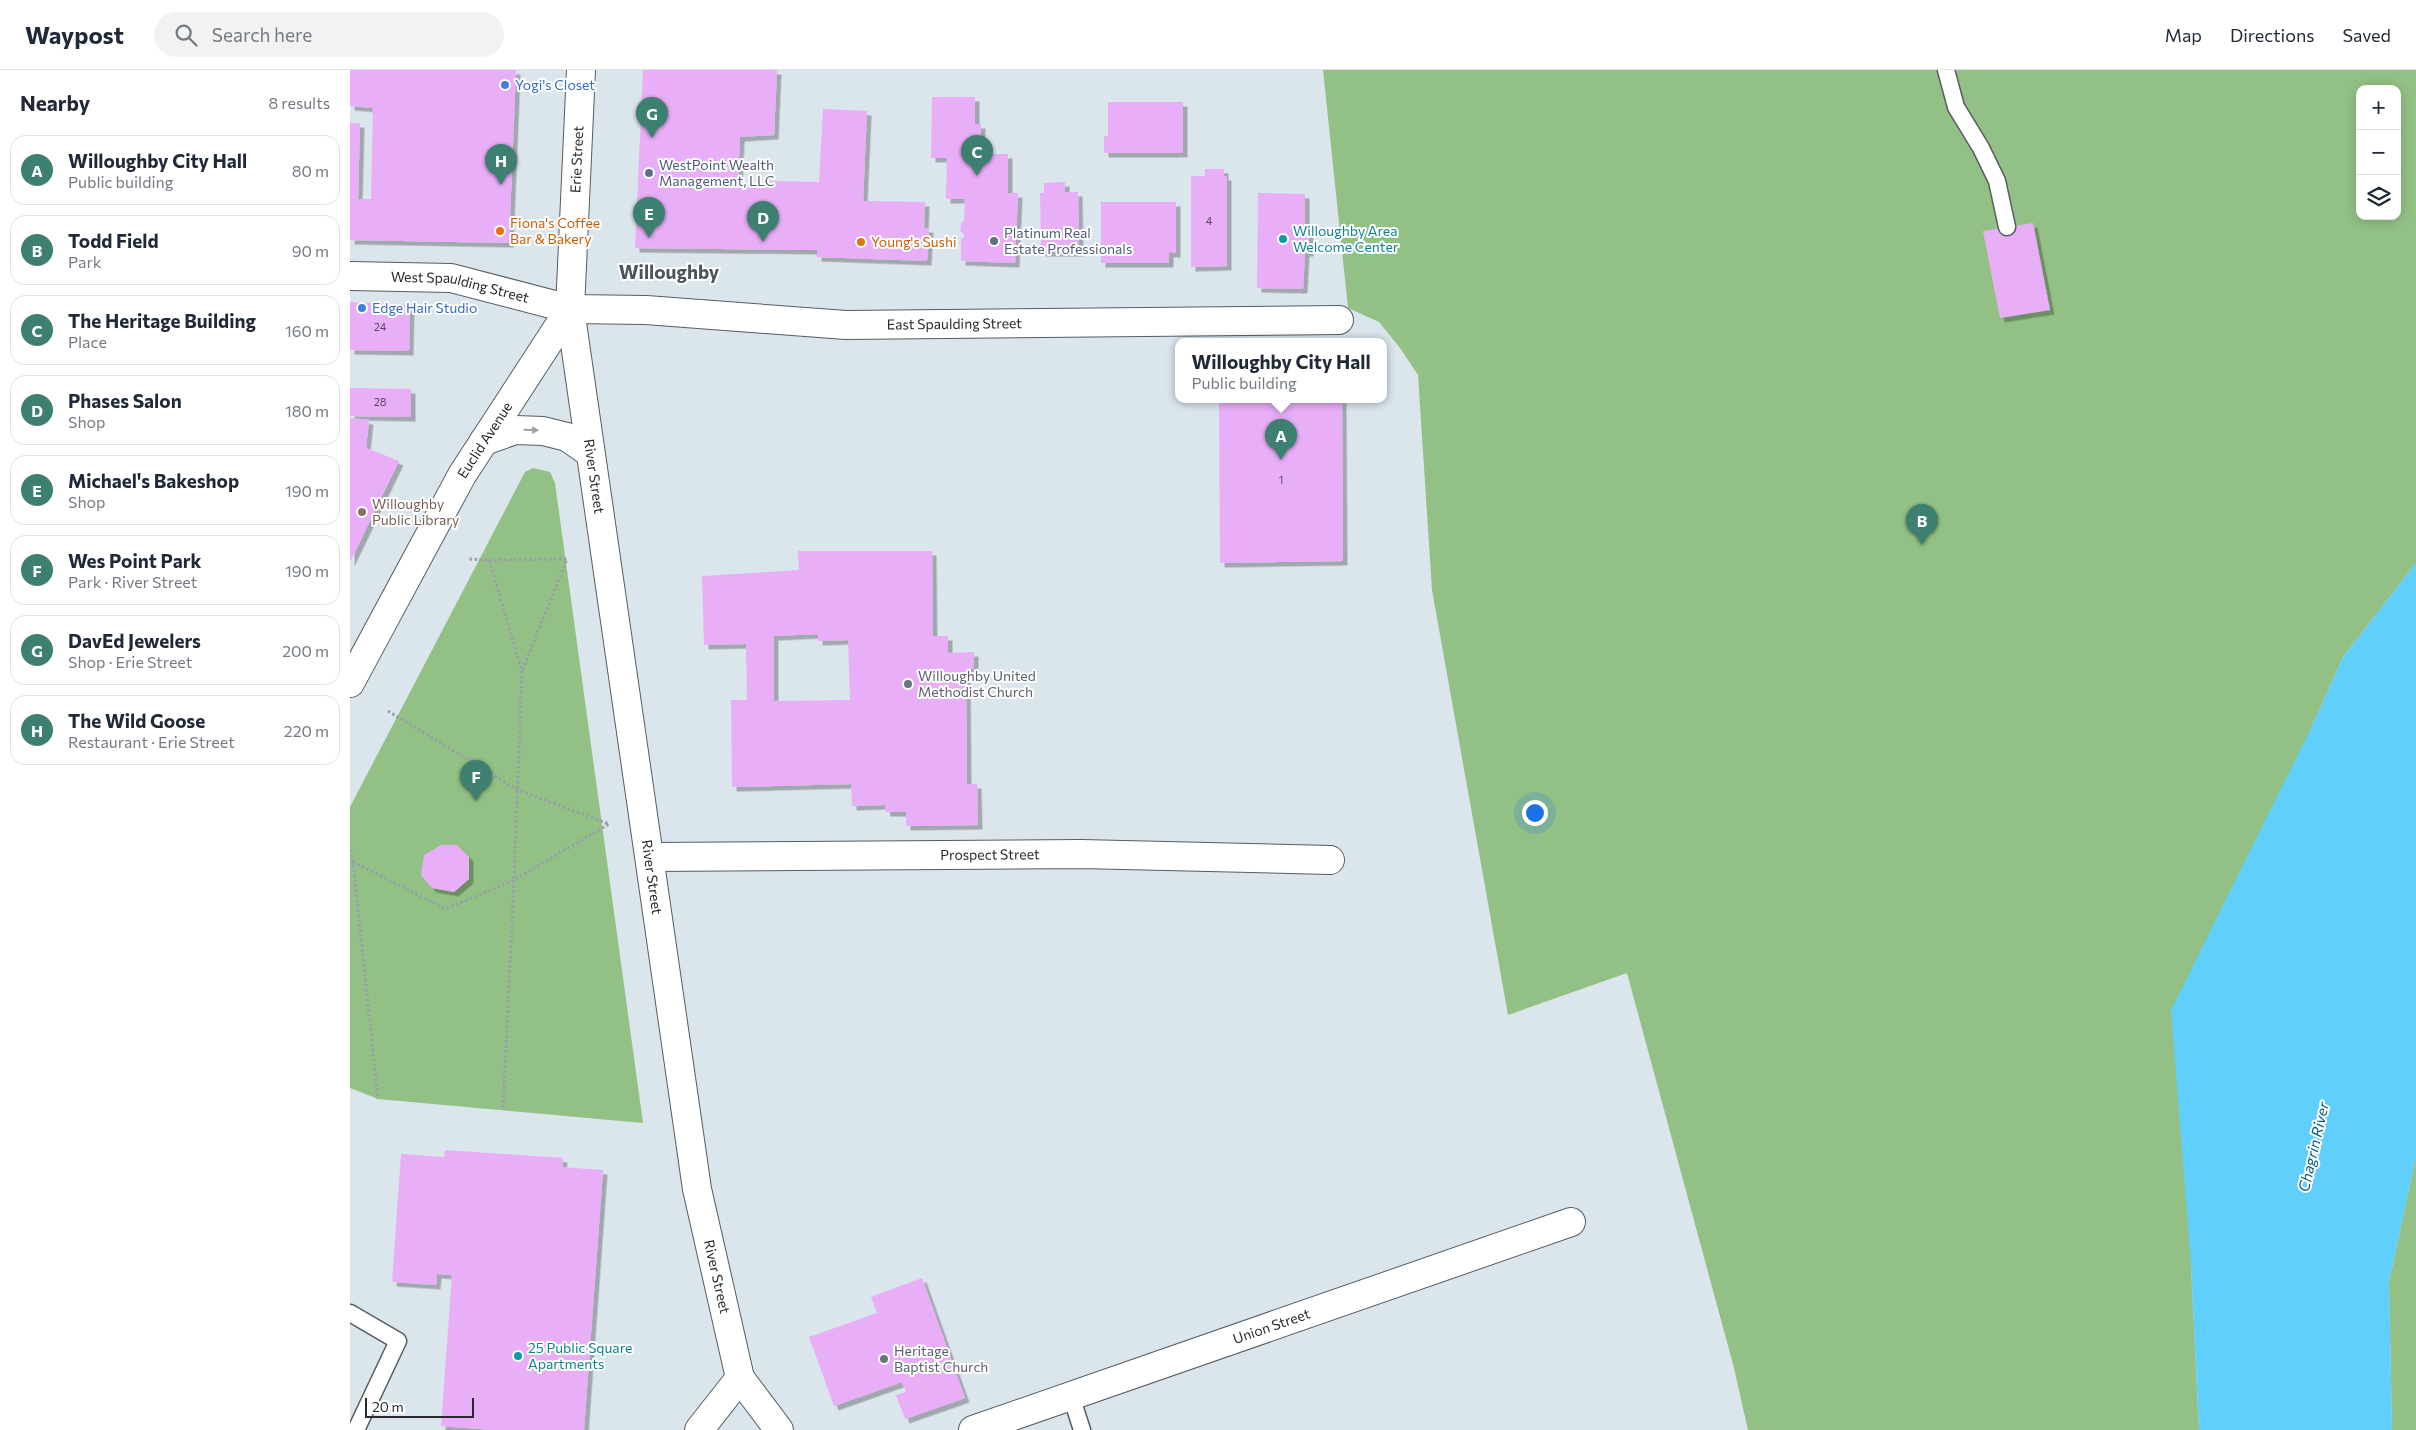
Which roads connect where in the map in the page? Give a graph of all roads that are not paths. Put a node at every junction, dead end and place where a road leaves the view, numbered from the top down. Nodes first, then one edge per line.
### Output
1 (581, 70) edge
2 (1946, 70) edge
3 (2007, 227) dead end
4 (350, 276) edge
5 (570, 309) junction
6 (1339, 320) dead end
7 (484, 441) junction
8 (590, 453) junction
9 (350, 683) edge
10 (650, 857) junction
11 (1330, 860) dead end
12 (1571, 1222) dead end
13 (350, 1313) edge
14 (740, 1378) junction
15 (1071, 1396) junction
16 (356, 1430) edge
17 (699, 1430) edge
18 (779, 1430) edge
19 (973, 1430) edge
20 (1082, 1430) edge

1 - 5 street, Erie Street
2 - 3 lane
4 - 5 street, West Spaulding Street
5 - 6 street, East Spaulding Street
5 - 7 street, Euclid Avenue
5 - 8 street, River Street
7 -> 8 street
7 - 9 street, Euclid Avenue
8 - 10 street, River Street
10 - 11 street, Prospect Street
10 - 14 street, River Street
12 - 15 street, Union Street
13 - 16 lane
14 - 17 street
14 - 18 street, River Street
15 - 19 street, Union Street
15 - 20 lane

